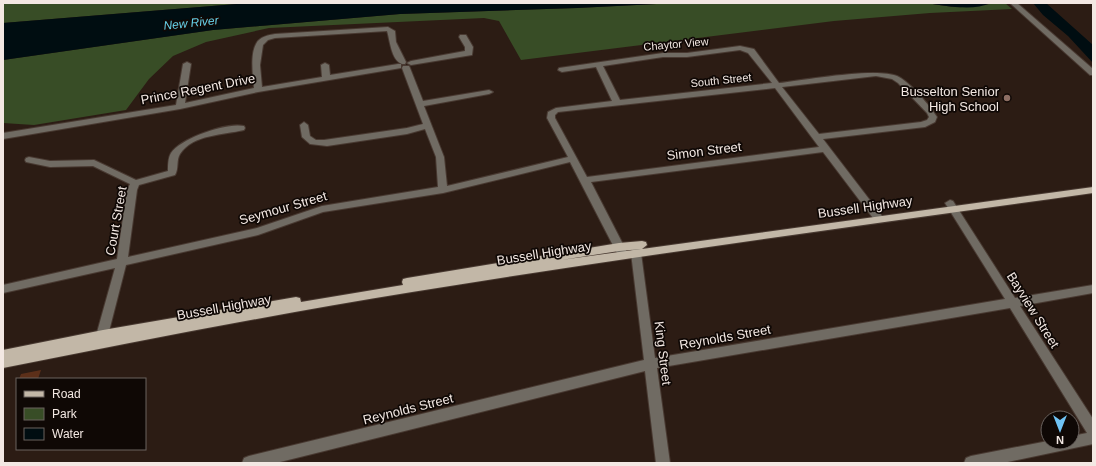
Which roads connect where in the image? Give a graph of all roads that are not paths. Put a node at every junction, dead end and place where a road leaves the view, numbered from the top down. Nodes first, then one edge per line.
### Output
1 (1013, 3) edge
2 (463, 37) dead end
3 (187, 64) dead end
4 (326, 65) dead end
5 (404, 65) junction
6 (600, 65) junction
7 (562, 70) dead end
8 (1093, 73) edge
9 (326, 79) junction
10 (776, 85) junction
11 (258, 90) junction
12 (489, 92) dead end
13 (617, 103) junction
14 (420, 104) junction
15 (180, 107) junction
16 (304, 125) dead end
17 (427, 126) junction
18 (241, 128) dead end
19 (3, 136) edge
20 (818, 137) junction
21 (826, 149) junction
22 (572, 159) junction
23 (29, 160) dead end
24 (585, 180) junction
25 (135, 183) junction
26 (1093, 184) edge
27 (443, 190) junction
28 (1093, 190) edge
29 (952, 206) junction
30 (878, 216) junction
31 (636, 249) junction
32 (621, 251) junction
33 (122, 262) junction
34 (3, 289) edge
35 (1093, 290) edge
36 (1012, 304) junction
37 (101, 339) junction
38 (4, 358) edge
39 (650, 364) junction
40 (1093, 431) edge
41 (1093, 438) edge
42 (249, 463) edge
43 (663, 463) edge
44 (971, 463) edge

1 - 8 street
2 - 5 street, Prince Regent Drive
3 - 15 street
4 - 9 street
5 - 9 street, Prince Regent Drive
5 - 11 street
5 - 14 street
6 - 7 street, Chaytor View
6 - 10 street, Chaytor View
6 - 13 street
9 - 11 street, Prince Regent Drive
10 - 13 street, South Street
10 - 20 street
10 - 20 street, South Street
11 - 15 street, Prince Regent Drive
12 - 14 street
13 - 22 street, South Street
14 - 17 street
15 - 19 street, Prince Regent Drive
16 - 17 street
17 - 27 street
18 - 25 street, Court Street
20 - 21 street
21 - 24 street, Simon Street
21 - 30 street
22 - 24 street
22 - 27 street, Seymour Street
23 - 25 street
24 - 32 street
25 - 33 street, Court Street
26 - 29 main road, Bussell Highway
27 - 33 street, Seymour Street
28 - 29 main road, Bussell Highway
29 - 30 main road, Bussell Highway
29 - 36 street, Bayview Street
30 - 31 main road, Bussell Highway
31 - 32 main road, Bussell Highway
31 - 39 street, King Street
32 - 37 main road, Bussell Highway
33 - 34 street, Seymour Street
33 - 37 street, Court Street
35 - 36 street, Reynolds Street
36 - 39 street, Reynolds Street
36 - 40 street, Bayview Street
37 - 38 main road, Bussell Highway
39 - 42 street, Reynolds Street
39 - 43 street, King Street
41 - 44 street

